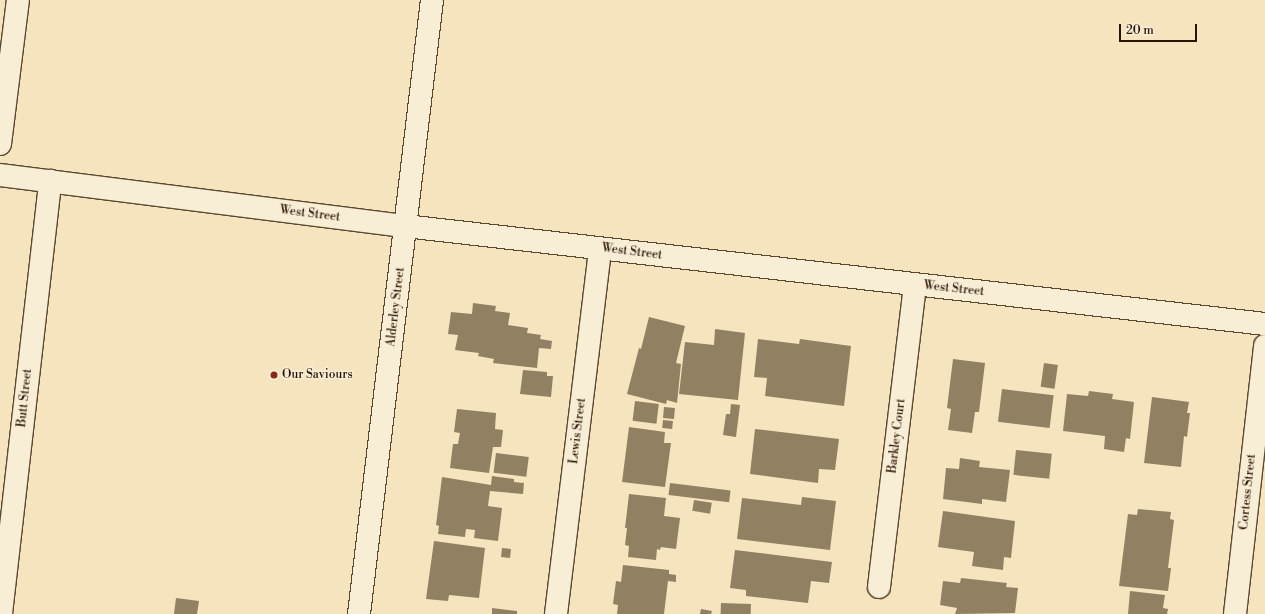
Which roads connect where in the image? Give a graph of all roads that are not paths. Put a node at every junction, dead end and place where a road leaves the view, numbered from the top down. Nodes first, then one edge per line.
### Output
1 (18, 0) edge
2 (432, 0) edge
3 (0, 144) edge
4 (0, 174) edge
5 (50, 181) junction
6 (405, 226) junction
7 (600, 249) junction
8 (915, 284) junction
9 (1265, 324) edge
10 (1265, 346) edge
11 (879, 587) dead end
12 (1, 614) edge
13 (359, 614) edge
14 (556, 614) edge
15 (1235, 614) edge

1 - 3 street
2 - 6 street, Alderley Street
4 - 5 street, West Street
5 - 6 street, West Street
5 - 12 street, Butt Street
6 - 7 street, West Street
6 - 13 street, Alderley Street
7 - 8 street, West Street
7 - 14 street, Lewis Street
8 - 9 street, West Street
8 - 11 street, Barkley Court
10 - 15 street, Cortess Street

